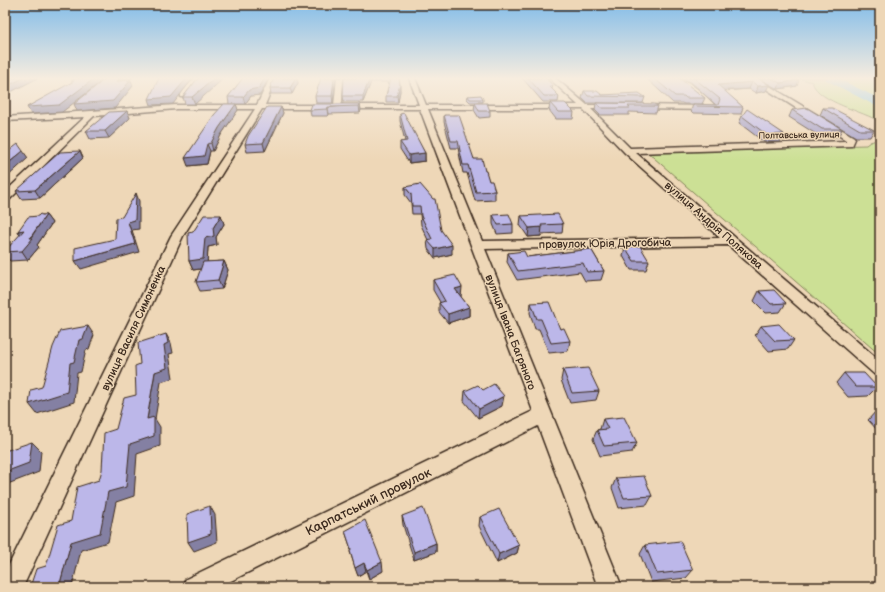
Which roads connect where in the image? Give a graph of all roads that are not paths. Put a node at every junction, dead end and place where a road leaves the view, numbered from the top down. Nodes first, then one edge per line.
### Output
1 (76, 106) edge
2 (338, 106) joint
3 (423, 106) junction
4 (584, 106) junction
5 (711, 106) edge
6 (797, 106) edge
7 (176, 107) joint
8 (260, 107) junction
9 (92, 114) junction
10 (65, 116) junction
11 (5, 118) edge
12 (628, 151) junction
13 (5, 198) edge
14 (732, 241) junction
15 (478, 244) junction
16 (880, 370) edge
17 (542, 415) junction
18 (10, 587) edge
19 (194, 587) edge
20 (610, 587) edge

1 - 10 street
2 - 3 street
2 - 8 street
3 - 4 street
3 - 15 street, вулиця Івана Багряного
4 - 5 street
4 - 12 street, вулиця Андрія Полякова
6 - 12 street, Полтавська вулиця
7 - 8 street
7 - 9 street
8 - 18 street, вулиця Василя Симоненка
9 - 10 street
9 - 13 street
10 - 11 street
12 - 14 street, вулиця Андрія Полякова
14 - 15 street, провулок Юрія Дрогобича
14 - 16 street, вулиця Андрія Полякова
15 - 17 street, вулиця Івана Багряного
17 - 19 street, Карпатський провулок
17 - 20 street, вулиця Івана Багряного

